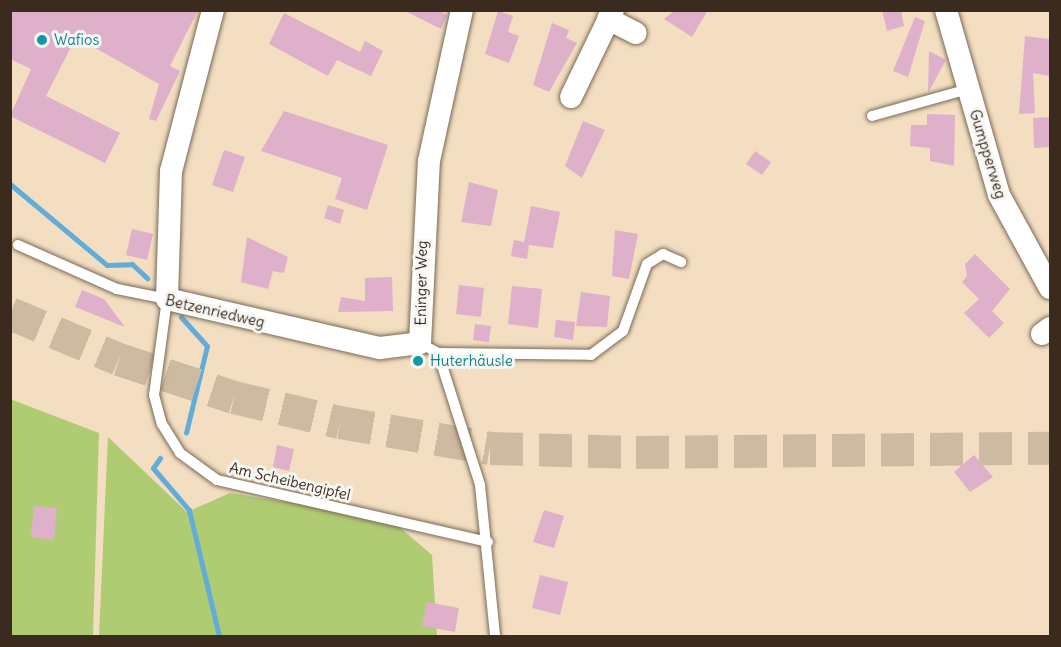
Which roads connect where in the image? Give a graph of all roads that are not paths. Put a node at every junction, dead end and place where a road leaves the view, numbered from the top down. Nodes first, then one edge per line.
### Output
1 (213, 10) edge
2 (462, 10) edge
3 (945, 10) edge
4 (610, 15) edge
5 (636, 33) dead end
6 (968, 88) junction
7 (571, 98) dead end
8 (872, 116) dead end
9 (18, 245) dead end
10 (681, 262) dead end
11 (1050, 288) edge
12 (167, 299) junction
13 (429, 348) junction
14 (488, 542) junction
15 (495, 636) edge

1 - 12 street
2 - 13 street, Eninger Weg
3 - 6 street, Gumpperweg
4 - 5 street
4 - 7 street
6 - 8 lane
6 - 11 street, Gumpperweg
9 - 12 lane, Betzenriedweg
10 - 13 lane
12 - 13 street, Betzenriedweg
12 - 14 lane, Am Scheibengipfel
13 - 14 lane
14 - 15 lane

